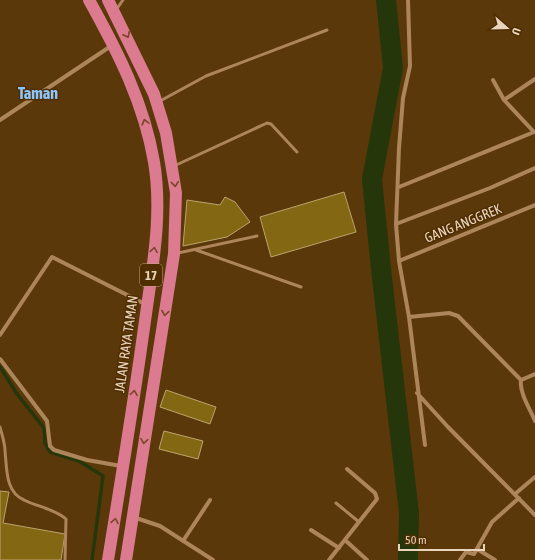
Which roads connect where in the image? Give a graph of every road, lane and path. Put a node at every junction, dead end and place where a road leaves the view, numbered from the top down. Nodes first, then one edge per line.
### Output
1 (89, 0) edge
2 (108, 0) edge
3 (123, 0) edge
4 (408, 0) edge
5 (115, 12) junction
6 (327, 30) dead end
7 (114, 44) junction
8 (535, 79) edge
9 (493, 80) dead end
10 (504, 100) junction
11 (157, 102) junction
12 (0, 120) edge
13 (535, 133) edge
14 (297, 152) dead end
15 (173, 167) junction
16 (535, 168) edge
17 (399, 187) junction
18 (535, 205) edge
19 (396, 224) junction
20 (257, 236) dead end
21 (196, 250) junction
22 (174, 254) junction
23 (399, 261) junction
24 (301, 287) dead end
25 (147, 306) junction
26 (409, 317) junction
27 (0, 335) edge
28 (0, 359) edge
29 (535, 374) edge
30 (522, 380) junction
31 (417, 393) junction
32 (535, 421) edge
33 (0, 427) edge
34 (424, 445) dead end
35 (123, 467) junction
36 (347, 469) dead end
37 (535, 477) edge
38 (515, 494) junction
39 (519, 498) junction
40 (210, 500) dead end
41 (336, 503) dead end
42 (535, 515) edge
43 (132, 517) junction
44 (359, 522) junction
45 (311, 530) dead end
46 (345, 540) junction
47 (183, 541) junction
48 (339, 548) junction
49 (477, 550) junction
50 (65, 560) edge
51 (108, 560) edge
52 (126, 560) edge
53 (214, 560) edge
54 (329, 560) edge
55 (367, 560) edge
56 (460, 560) edge
57 (495, 560) edge

1 - 7 highway, JALAN RAYA TAMAN / 17
2 - 5 highway, 17
3 - 5 lane
4 - 17 street
5 -> 11 highway, 17
6 - 11 lane
7 - 12 street
25 -> 7 highway, JALAN RAYA TAMAN / 17
8 - 10 street
9 - 10 street
10 - 13 street
11 - 15 highway, 17
13 - 17 street
14 - 15 lane
15 -> 22 highway, 17
16 - 19 street
17 - 19 street
18 - 23 street, GANG ANGGREK
19 - 23 street
20 - 21 lane
21 - 22 lane
21 - 24 lane
22 -> 43 highway, 17
23 - 26 street
25 - 27 street
35 -> 25 highway, JALAN RAYA TAMAN / 17
26 - 30 street
26 - 31 street
28 - 35 street
29 - 30 street
30 - 32 street
31 - 34 street
31 - 38 street
33 - 50 lane
51 -> 35 highway, JALAN RAYA TAMAN / 17
36 - 44 street
37 - 38 street
38 - 39 street
39 - 42 street
39 - 49 street
40 - 47 street
41 - 44 lane
43 - 47 street
43 - 52 highway, 17
44 - 46 street
45 - 48 street
46 - 48 street
46 - 55 street
47 - 53 street
48 - 54 street
49 - 56 street
49 - 57 street

